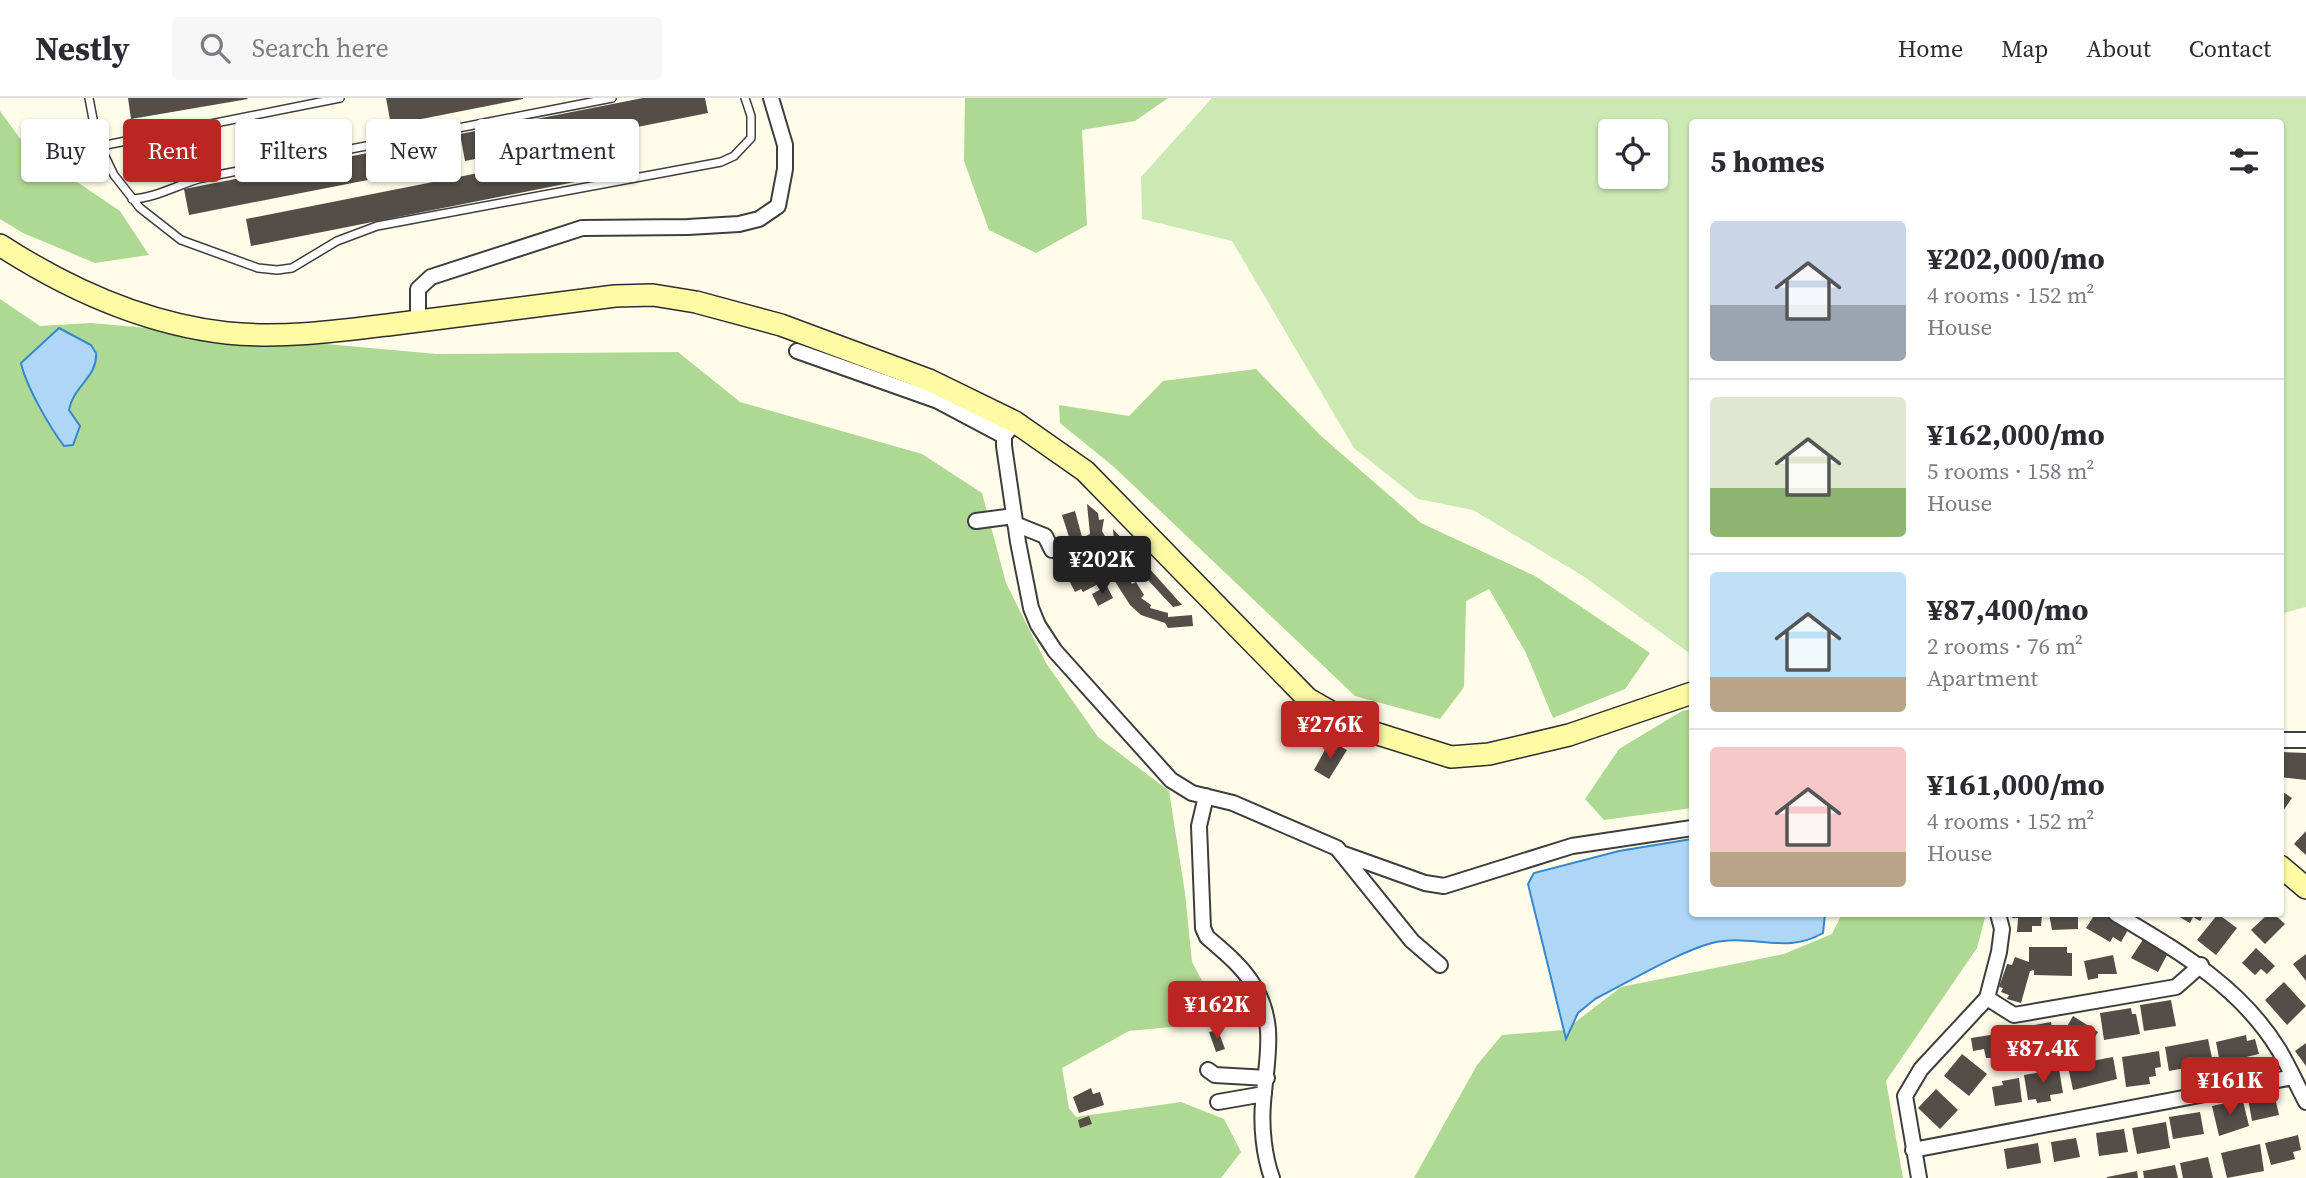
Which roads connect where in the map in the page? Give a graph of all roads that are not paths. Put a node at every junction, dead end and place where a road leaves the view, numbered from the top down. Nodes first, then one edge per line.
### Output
1 (89, 98) edge
2 (340, 98) edge
3 (612, 98) edge
4 (745, 98) edge
5 (771, 98) edge
6 (94, 119) edge
7 (109, 144) edge
8 (109, 164) edge
9 (132, 199) junction
10 (0, 245) edge
11 (418, 321) junction
12 (797, 351) dead end
13 (1010, 429) junction
14 (1014, 520) junction
15 (976, 521) dead end
16 (1052, 550) dead end
17 (1689, 694) edge
18 (2284, 740) edge
19 (2306, 740) edge
20 (1206, 796) junction
21 (1689, 828) edge
22 (1342, 854) junction
23 (2284, 869) edge
24 (2306, 888) edge
25 (1999, 917) edge
26 (2121, 917) edge
27 (1440, 965) dead end
28 (2200, 965) junction
29 (1987, 998) junction
30 (1208, 1069) dead end
31 (2293, 1077) junction
32 (1267, 1079) junction
33 (1264, 1094) junction
34 (1217, 1101) dead end
35 (2306, 1102) edge
36 (1913, 1150) junction
37 (1272, 1178) edge
38 (1919, 1178) edge

1 - 6 lane
2 - 7 lane
3 - 9 lane
4 - 9 lane
5 - 11 street
8 - 9 lane
10 - 11 street
11 - 13 street
12 - 13 street
13 - 14 street
13 - 17 street
14 - 15 street
14 - 16 street
14 - 20 street
18 - 19 street
20 - 22 street
20 - 32 street
21 - 22 street
22 - 27 street
23 - 24 street
25 - 29 street
26 - 28 street
28 - 29 street
28 - 31 street
29 - 36 street
30 - 32 street
31 - 35 street
31 - 36 street
32 - 33 street
33 - 34 street
33 - 37 street
36 - 38 street

